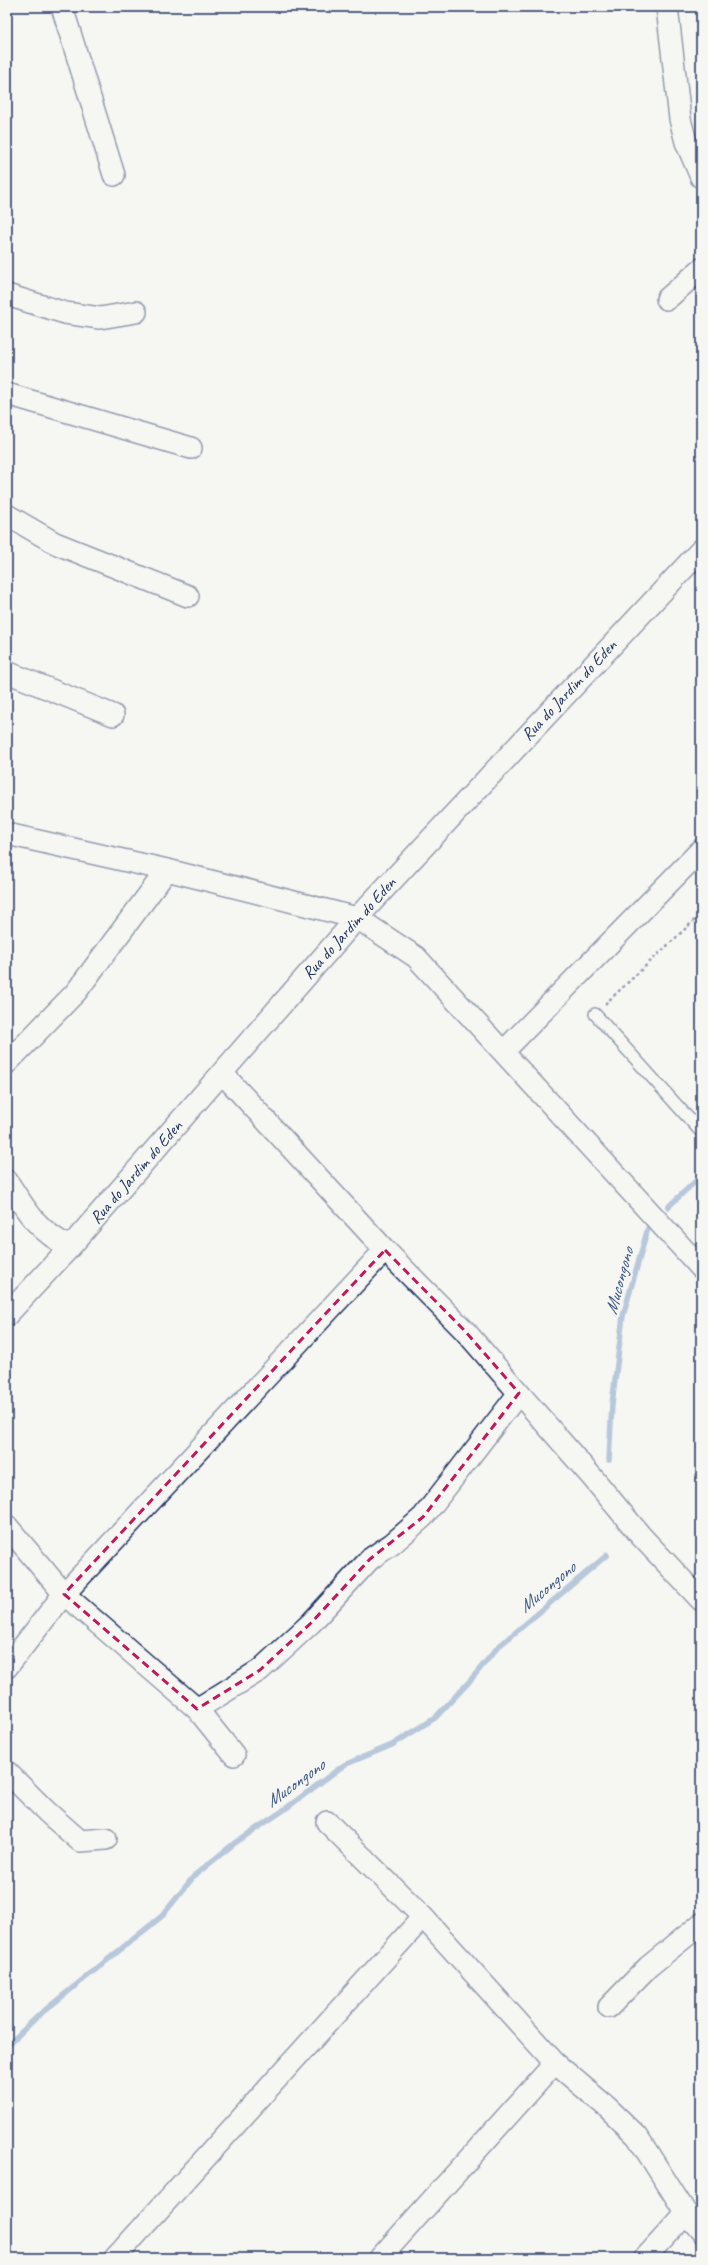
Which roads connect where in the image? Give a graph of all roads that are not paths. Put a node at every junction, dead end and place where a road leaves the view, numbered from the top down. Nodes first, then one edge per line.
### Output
1 (62, 7) edge
2 (667, 7) edge
3 (114, 175) dead end
4 (701, 177) edge
5 (701, 269) edge
6 (7, 295) edge
7 (667, 298) dead end
8 (136, 312) dead end
9 (7, 394) edge
10 (191, 448) dead end
11 (7, 515) edge
12 (701, 550) edge
13 (188, 596) dead end
14 (7, 672) edge
15 (113, 715) dead end
16 (7, 834) edge
17 (701, 850) edge
18 (167, 870) junction
19 (357, 918) junction
20 (595, 1014) road end
21 (504, 1051) junction
22 (7, 1063) edge
23 (222, 1073) junction
24 (701, 1132) edge
25 (7, 1181) edge
26 (70, 1246) junction
27 (385, 1250) junction
28 (701, 1268) edge
29 (7, 1315) edge
30 (519, 1393) junction
31 (7, 1526) edge
32 (64, 1594) junction
33 (701, 1600) edge
34 (7, 1667) edge
35 (197, 1709) junction
36 (234, 1755) dead end
37 (7, 1772) edge
38 (327, 1822) dead end
39 (106, 1839) dead end
40 (423, 1917) junction
41 (701, 1924) edge
42 (609, 2007) dead end
43 (556, 2064) junction
44 (686, 2213) junction
45 (701, 2231) edge
46 (115, 2258) edge
47 (380, 2258) edge
48 (645, 2258) edge

1 - 3 street
2 - 4 street
5 - 7 street
6 - 8 street
9 - 10 street
11 - 13 street
12 - 19 street, Rua do Jardim do Eden
14 - 15 street
16 - 18 street
17 - 21 street
18 - 19 street
18 - 22 street
19 - 21 street
19 - 23 street, Rua do Jardim do Eden
20 - 24 lane
21 - 28 street
23 - 26 street, Rua do Jardim do Eden
23 - 27 street
25 - 26 street
26 - 29 street, Rua do Jardim do Eden
27 - 30 street
27 - 32 street
30 - 33 street
30 - 35 street
31 - 32 street
32 - 34 street
32 - 35 street
35 - 36 street
37 - 39 street
38 - 40 street
40 - 43 street
40 - 46 street
41 - 42 street
43 - 44 street
43 - 47 street
44 - 45 street
44 - 48 street

